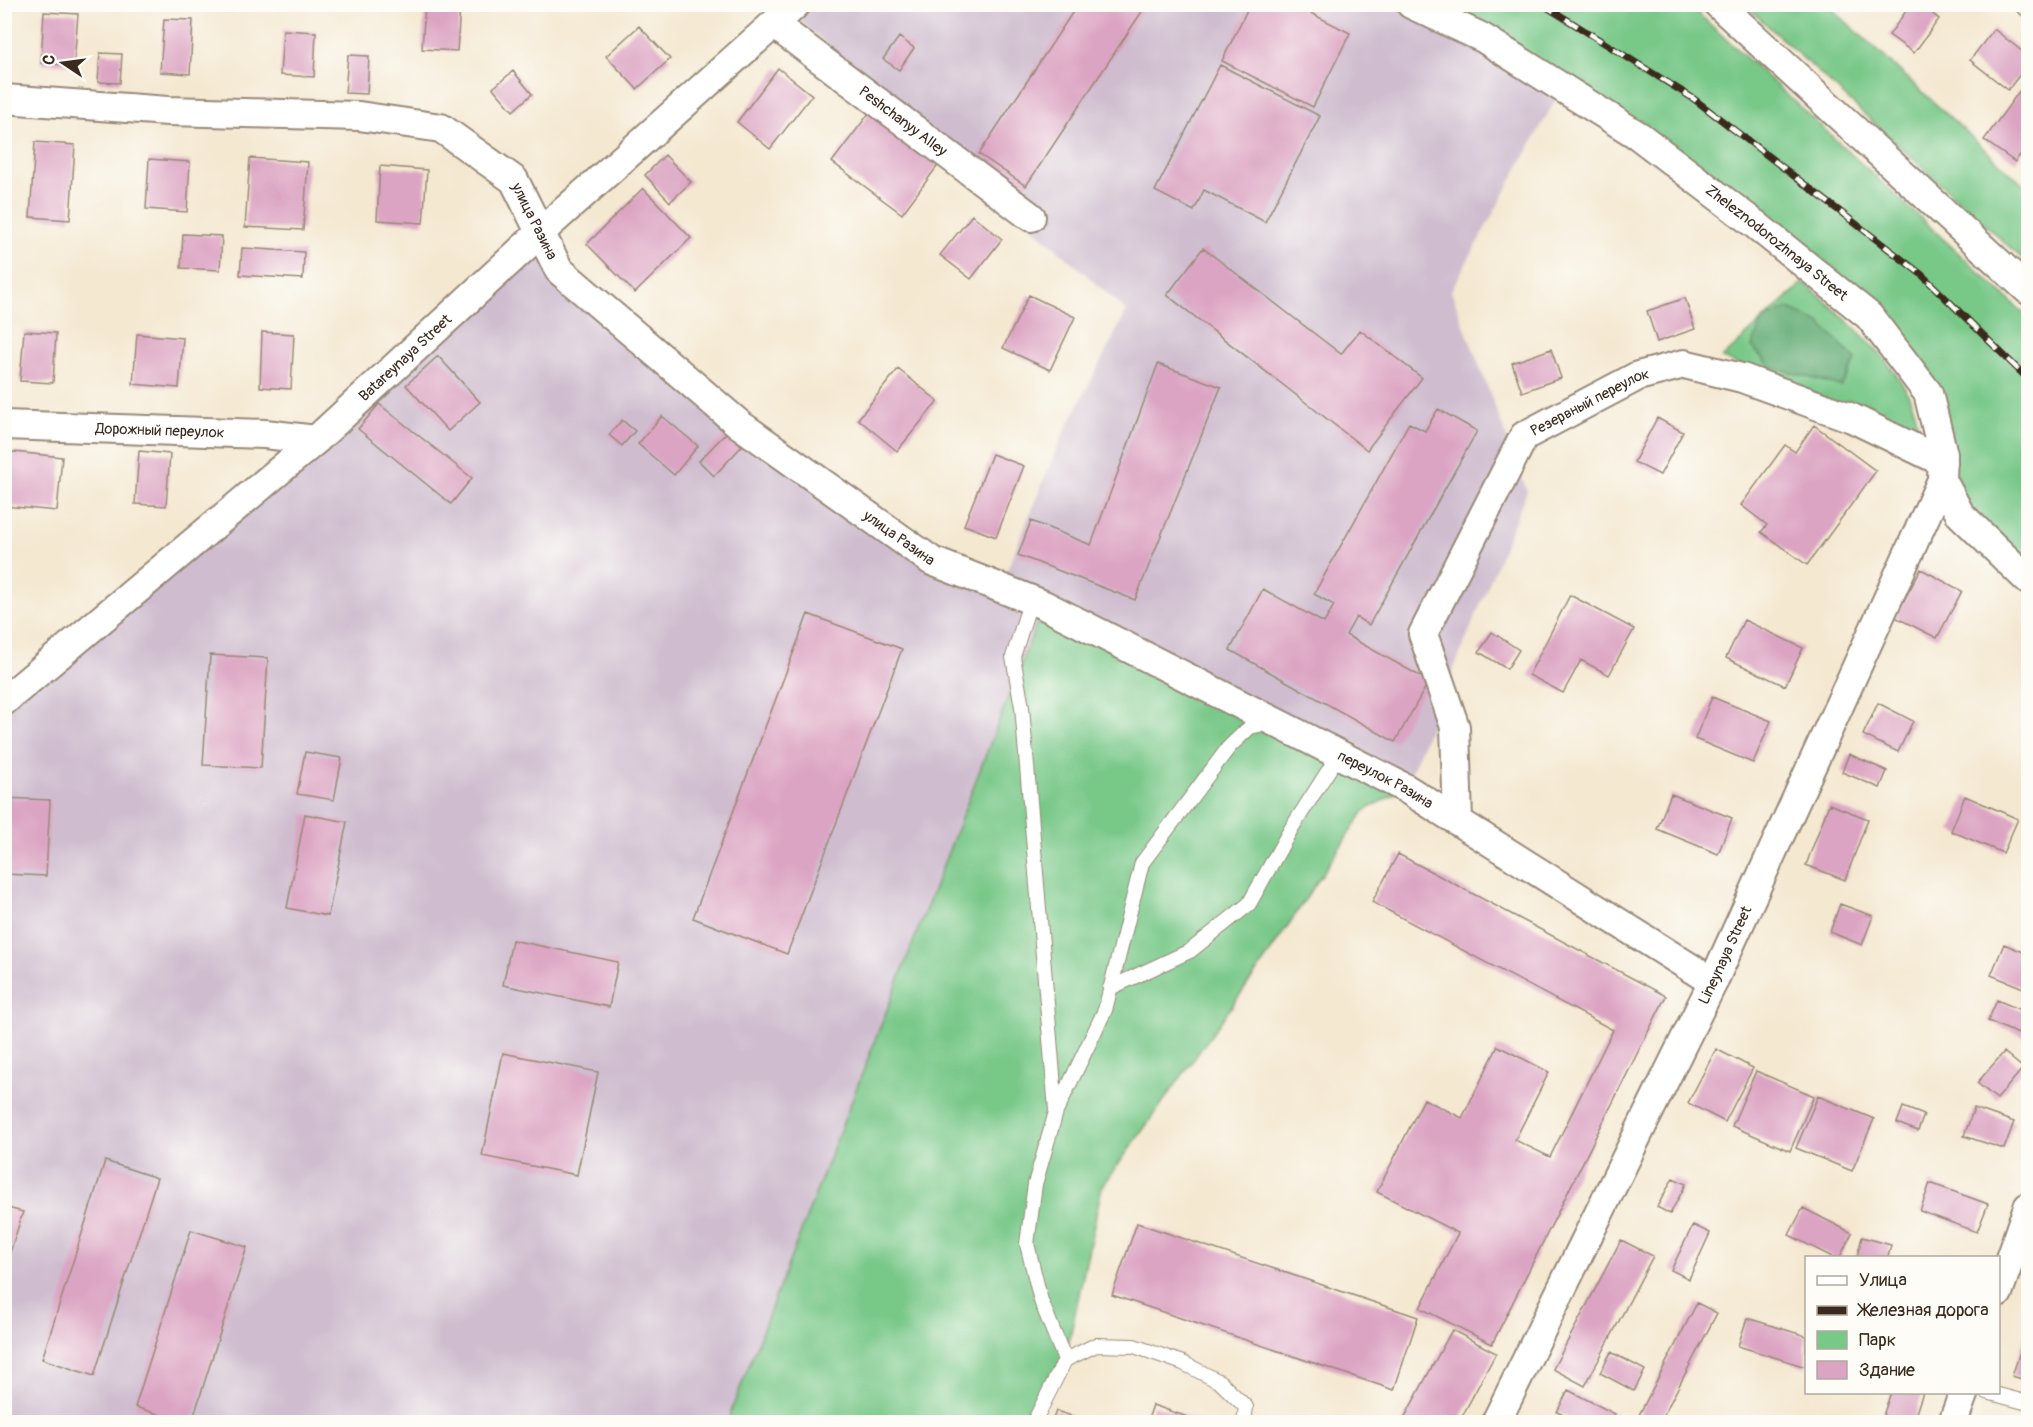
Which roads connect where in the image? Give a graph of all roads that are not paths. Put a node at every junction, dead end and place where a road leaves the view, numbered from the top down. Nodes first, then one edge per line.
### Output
1 (796, 4) edge
2 (1412, 4) edge
3 (1718, 4) edge
4 (775, 25) junction
5 (4, 99) edge
6 (1031, 217) dead end
7 (542, 231) junction
8 (2028, 290) edge
9 (4, 425) edge
10 (316, 440) junction
11 (1942, 471) junction
12 (2028, 580) edge
13 (1038, 602) junction
14 (4, 701) edge
15 (1274, 722) junction
16 (1339, 754) junction
17 (1458, 821) junction
18 (1713, 982) junction
19 (1110, 988) junction
20 (1056, 1112) junction
21 (2028, 1207) edge
22 (2000, 1287) edge
23 (1065, 1360) junction
24 (1963, 1394) edge
25 (1994, 1394) edge
26 (2028, 1403) edge
27 (1034, 1422) edge
28 (1244, 1422) edge
29 (1496, 1422) edge
30 (1953, 1422) edge

1 - 4 street, Batareynaya Street
2 - 11 street, Zheleznodorozhnaya Street
3 - 8 street
4 - 6 street, Peshchanyy Alley
4 - 7 street, Batareynaya Street
5 - 7 street, улица Разина
7 - 10 street, Batareynaya Street
7 - 13 street, улица Разина
9 - 10 street, Дорожный переулок
10 - 14 street, Batareynaya Street
11 - 12 street, Zheleznodorozhnaya Street
11 - 17 street, Резервный переулок
11 - 18 street, Lineynaya Street
13 - 15 street, переулок Разина
13 - 20 lane
15 - 16 street, переулок Разина
15 - 19 lane
16 - 17 street, переулок Разина
16 - 19 lane
17 - 18 street, переулок Разина
18 - 29 street, Lineynaya Street
19 - 20 lane
20 - 23 lane
21 - 22 street
23 - 27 lane
23 - 28 lane
24 - 30 street
25 - 26 lane

